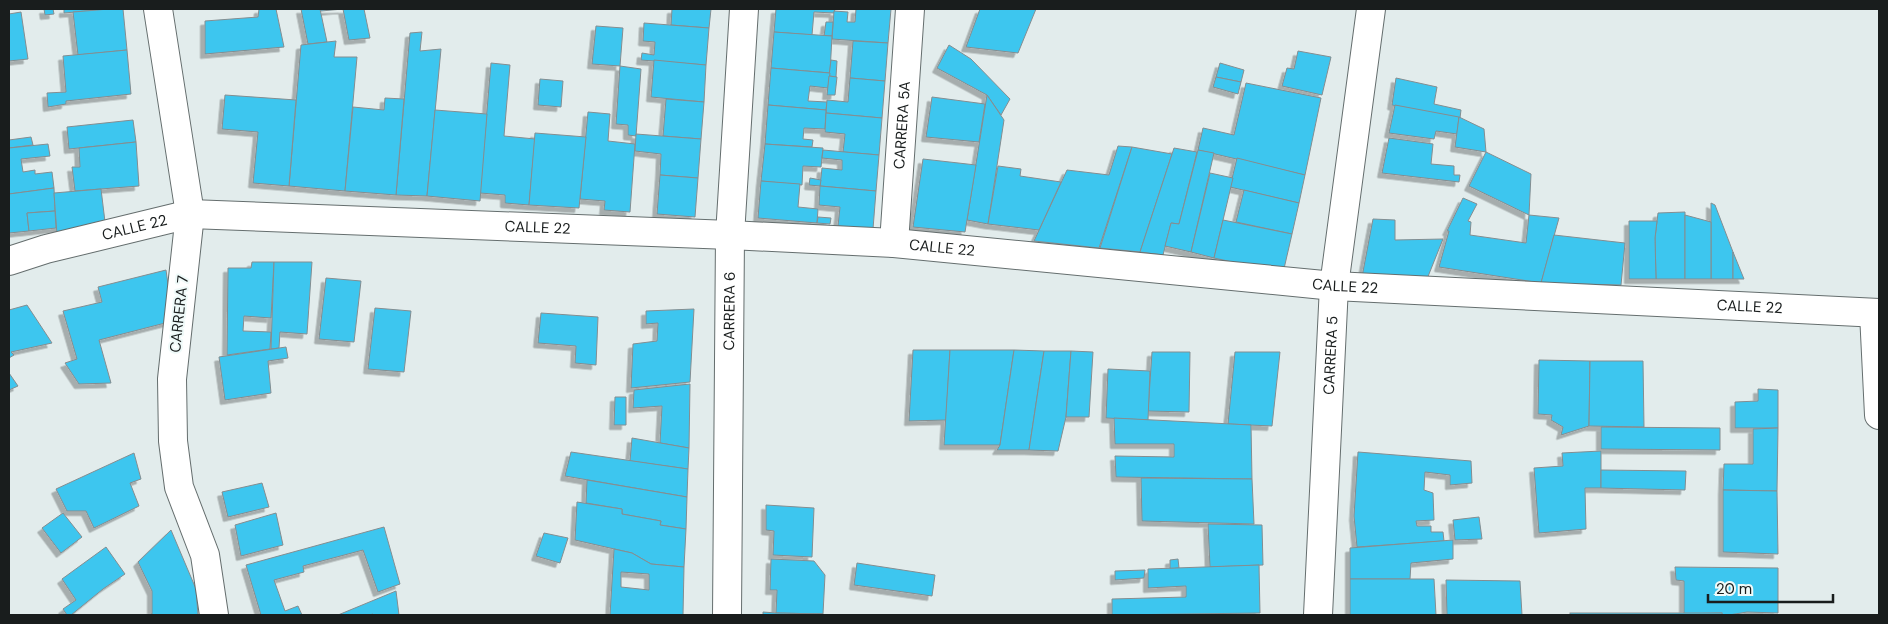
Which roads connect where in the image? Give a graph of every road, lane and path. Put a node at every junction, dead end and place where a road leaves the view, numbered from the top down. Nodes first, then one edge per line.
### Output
1 (158, 9) edge
2 (744, 9) edge
3 (910, 9) edge
4 (1371, 9) edge
5 (190, 214) junction
6 (730, 234) junction
7 (894, 243) junction
8 (9, 261) edge
9 (1334, 286) junction
10 (1876, 313) edge
11 (1879, 415) edge
12 (214, 615) edge
13 (727, 615) edge
14 (1318, 615) edge

1 - 5 street, CARRERA 7
2 - 6 street, CARRERA 6
3 - 7 street, CARRERA 5A
4 - 9 street, CARRERA 5
5 - 6 street, CALLE 22
5 - 8 street, CALLE 22
5 - 12 street, CARRERA 7
6 - 7 street, CALLE 22
6 - 13 street, CARRERA 6
7 - 9 street, CALLE 22
9 - 10 street, CALLE 22
9 - 14 street, CARRERA 5
10 - 11 street

